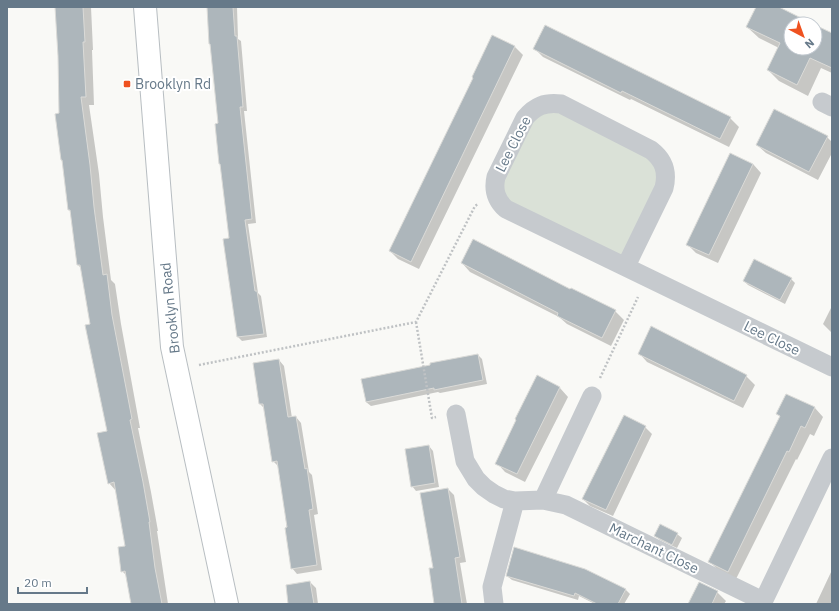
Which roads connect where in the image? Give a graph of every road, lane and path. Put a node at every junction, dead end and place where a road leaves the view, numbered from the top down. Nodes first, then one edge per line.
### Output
1 (145, 7) edge
2 (495, 192) junction
3 (626, 266) junction
4 (647, 277) junction
5 (416, 322) junction
6 (832, 368) edge
7 (178, 369) junction
8 (592, 396) joint
9 (456, 414) joint
10 (832, 458) edge
11 (543, 500) junction
12 (515, 501) junction
13 (763, 602) edge
14 (227, 604) edge
15 (494, 604) edge

1 - 7 street, Brooklyn Road
2 - 3 street, Lee Close
2 - 3 street, Lee Close
2 - 5 path
3 - 4 street, Lee Close
4 - 6 street, Lee Close
4 - 8 path
5 - 7 path
5 - 9 path
7 - 14 street, Brooklyn Road
8 - 11 street
9 - 12 street, Marchant Close
10 - 13 street
11 - 12 street, Marchant Close
11 - 13 street, Marchant Close
12 - 15 street

